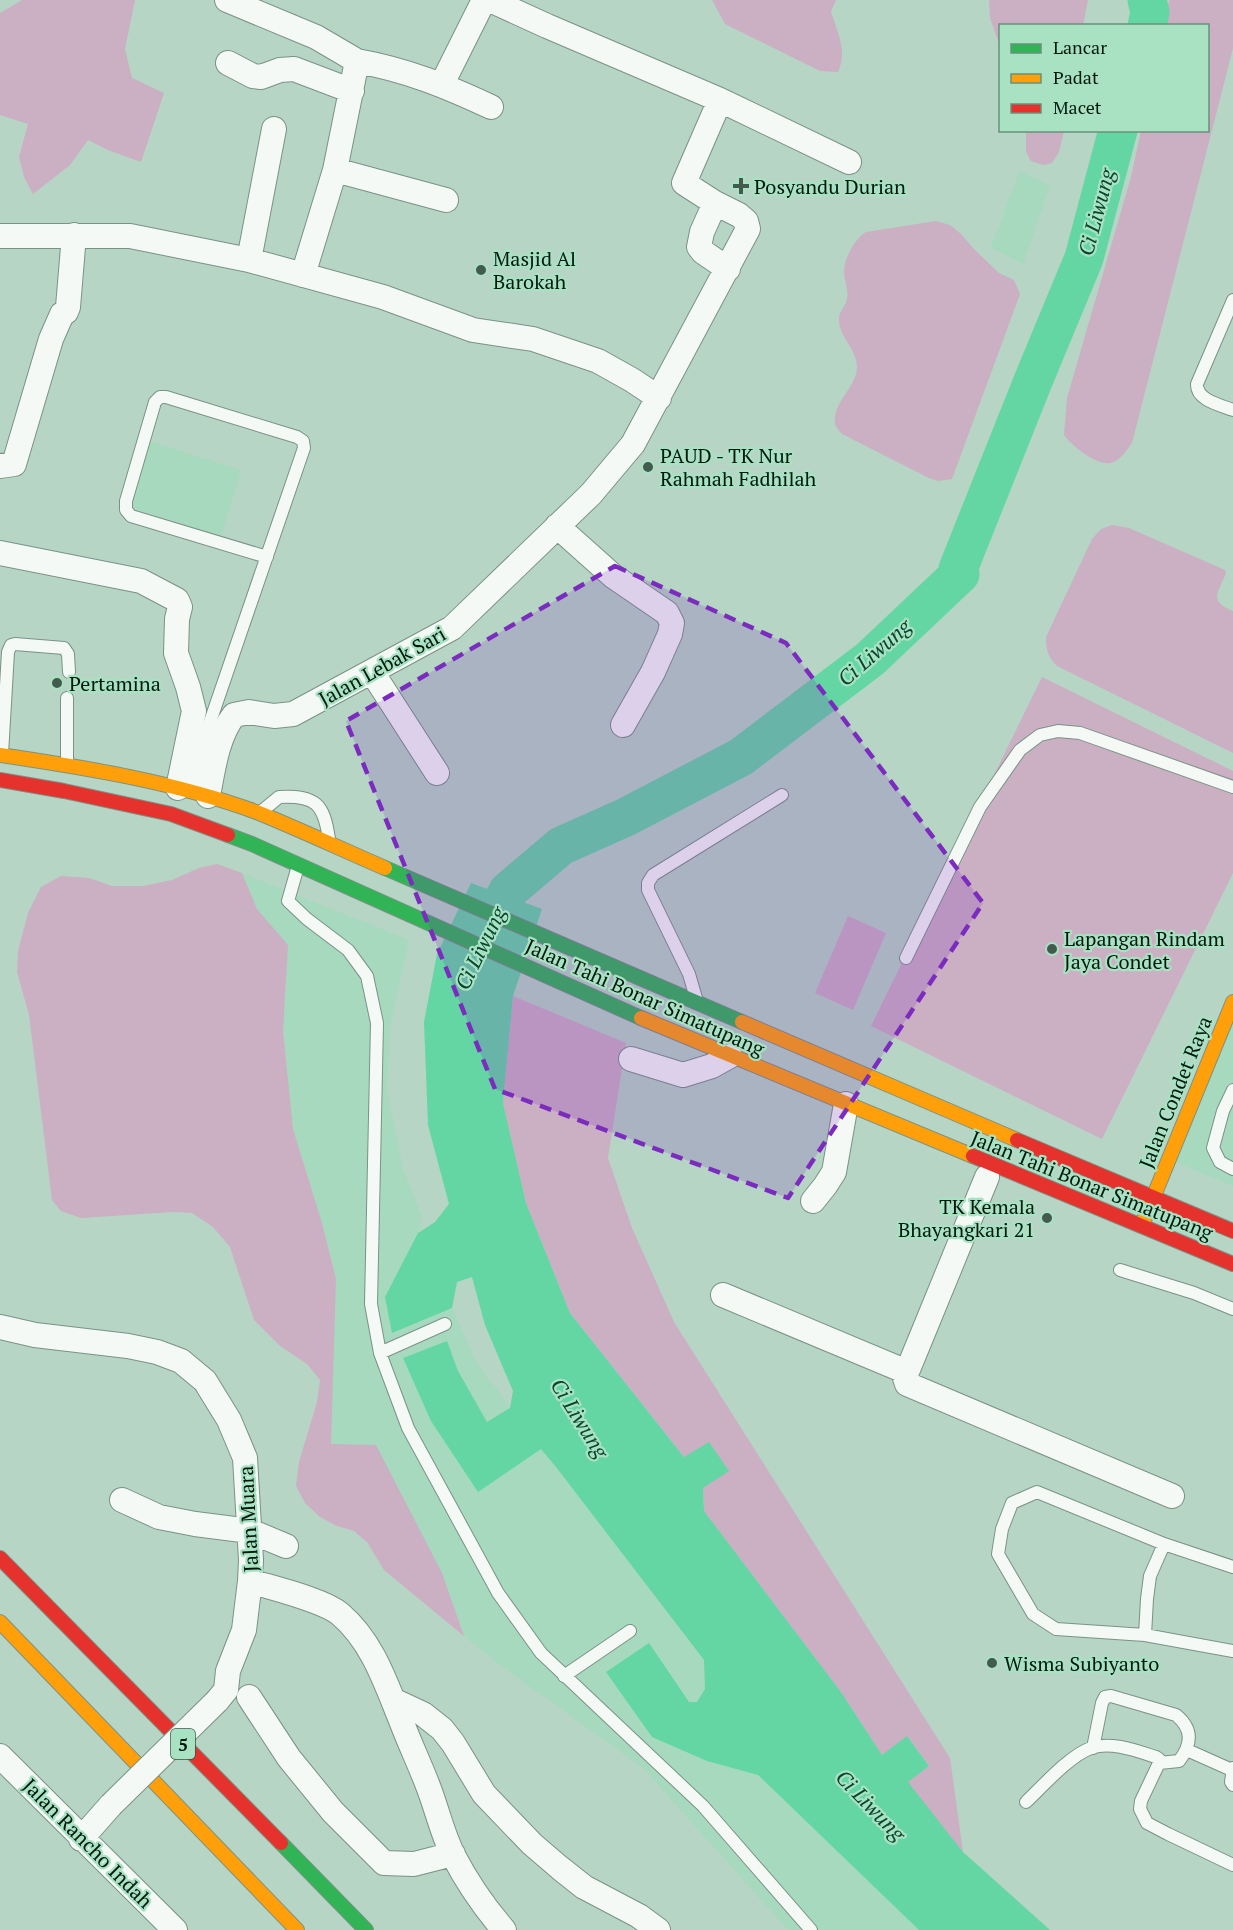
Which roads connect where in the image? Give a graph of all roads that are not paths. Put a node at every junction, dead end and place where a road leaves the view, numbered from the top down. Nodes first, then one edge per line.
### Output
1 (227, 0) edge
2 (484, 0) edge
3 (490, 0) edge
4 (357, 61) junction
5 (228, 63) dead end
6 (442, 84) junction
7 (352, 92) junction
8 (720, 100) junction
9 (491, 107) dead end
10 (274, 129) dead end
11 (849, 162) dead end
12 (335, 170) junction
13 (446, 200) dead end
14 (715, 203) junction
15 (74, 235) junction
16 (0, 236) edge
17 (249, 260) junction
18 (728, 269) junction
19 (303, 275) junction
20 (1233, 300) edge
21 (659, 398) junction
22 (1233, 410) edge
23 (0, 466) edge
24 (557, 526) junction
25 (0, 553) edge
26 (267, 557) junction
27 (69, 672) dead end
28 (372, 672) junction
29 (68, 698) dead end
30 (623, 725) dead end
31 (1, 755) edge
32 (68, 765) junction
33 (437, 773) dead end
34 (0, 780) edge
35 (1233, 787) edge
36 (193, 792) junction
37 (782, 795) dead end
38 (258, 813) junction
39 (329, 844) junction
40 (298, 865) junction
41 (906, 958) dead end
42 (698, 1002) junction
43 (1233, 1002) edge
44 (730, 1056) junction
45 (631, 1059) dead end
46 (1233, 1090) edge
47 (846, 1104) junction
48 (996, 1155) junction
49 (1233, 1169) edge
50 (1153, 1198) junction
51 (813, 1201) dead end
52 (1142, 1227) junction
53 (1233, 1231) edge
54 (1233, 1263) edge
55 (1120, 1270) dead end
56 (723, 1295) dead end
57 (1233, 1309) edge
58 (444, 1324) dead end
59 (0, 1327) edge
60 (380, 1353) junction
61 (907, 1372) junction
62 (1172, 1496) dead end
63 (122, 1500) dead end
64 (250, 1531) junction
65 (1164, 1544) junction
66 (286, 1546) dead end
67 (0, 1558) edge
68 (1233, 1567) edge
69 (250, 1581) junction
70 (0, 1622) edge
71 (630, 1631) dead end
72 (1145, 1635) junction
73 (1233, 1651) edge
74 (564, 1676) junction
75 (249, 1697) dead end
76 (393, 1700) junction
77 (1093, 1748) junction
78 (1187, 1750) junction
79 (0, 1756) edge
80 (1159, 1763) junction
81 (1233, 1769) edge
82 (1233, 1785) edge
83 (1026, 1802) dead end
84 (81, 1839) junction
85 (453, 1854) junction
86 (1233, 1865) edge
87 (168, 1926) edge
88 (297, 1930) edge
89 (366, 1930) edge
90 (504, 1930) edge
91 (658, 1930) edge
92 (811, 1930) edge

1 - 4 street
2 - 6 street
3 - 8 street
4 - 6 street
4 - 7 street
5 - 7 street
6 - 9 street
7 - 12 street
8 - 11 street
8 - 14 street
10 - 17 street
12 - 13 street
12 - 19 street
14 - 18 street
14 - 18 street, Jalan Lebak Sari
15 - 16 street
15 - 17 street
15 - 23 street
17 - 19 street
18 - 21 street, Jalan Lebak Sari
19 - 21 street
20 - 22 lane
21 - 24 street, Jalan Lebak Sari
24 - 28 street, Jalan Lebak Sari
24 - 30 street
25 - 36 street
26 - 26 lane
26 - 36 lane
27 - 31 lane
28 - 33 street
28 - 36 street, Jalan Lebak Sari
29 - 32 lane
31 - 32 main road, Jalan Tahi Bonar Simatupang
32 - 36 main road, Jalan Tahi Bonar Simatupang
34 - 40 main road, Jalan Tahi Bonar Simatupang
35 - 41 lane
36 - 38 main road, Jalan Tahi Bonar Simatupang
37 - 42 lane
38 - 39 main road, Jalan Tahi Bonar Simatupang
38 - 39 lane
39 - 42 main road, Jalan Tahi Bonar Simatupang
40 - 44 main road, Jalan Tahi Bonar Simatupang
40 - 60 lane
42 - 48 main road, Jalan Tahi Bonar Simatupang
43 - 50 main road, Jalan Condet Raya
44 - 45 street
44 - 47 main road, Jalan Tahi Bonar Simatupang
46 - 49 lane
47 - 48 main road, Jalan Tahi Bonar Simatupang
47 - 51 street
48 - 50 main road, Jalan Tahi Bonar Simatupang
48 - 52 main road, Jalan Tahi Bonar Simatupang
48 - 61 street
50 - 52 main road, Jalan Condet Raya
50 - 53 main road, Jalan Tahi Bonar Simatupang
52 - 54 main road, Jalan Tahi Bonar Simatupang
55 - 57 lane
56 - 61 street
58 - 60 lane
59 - 64 street, Jalan Muara
60 - 74 lane
61 - 62 street
63 - 64 street
64 - 66 street
64 - 69 street, Jalan Muara
65 - 68 lane
65 - 72 lane
65 - 72 lane
67 - 89 main road, 5
69 - 76 street, Jalan Muara
69 - 84 street, bridge
70 - 88 main road, 5
71 - 74 lane
72 - 73 lane
74 - 92 lane
75 - 85 street
76 - 85 street, Jalan Muara
76 - 91 street
77 - 78 lane
77 - 80 lane
77 - 83 lane
78 - 80 lane
78 - 81 lane
79 - 84 street, Jalan Rancho Indah
80 - 86 lane
81 - 82 lane
84 - 87 street, Jalan Rancho Indah
85 - 90 street, Jalan Muara

